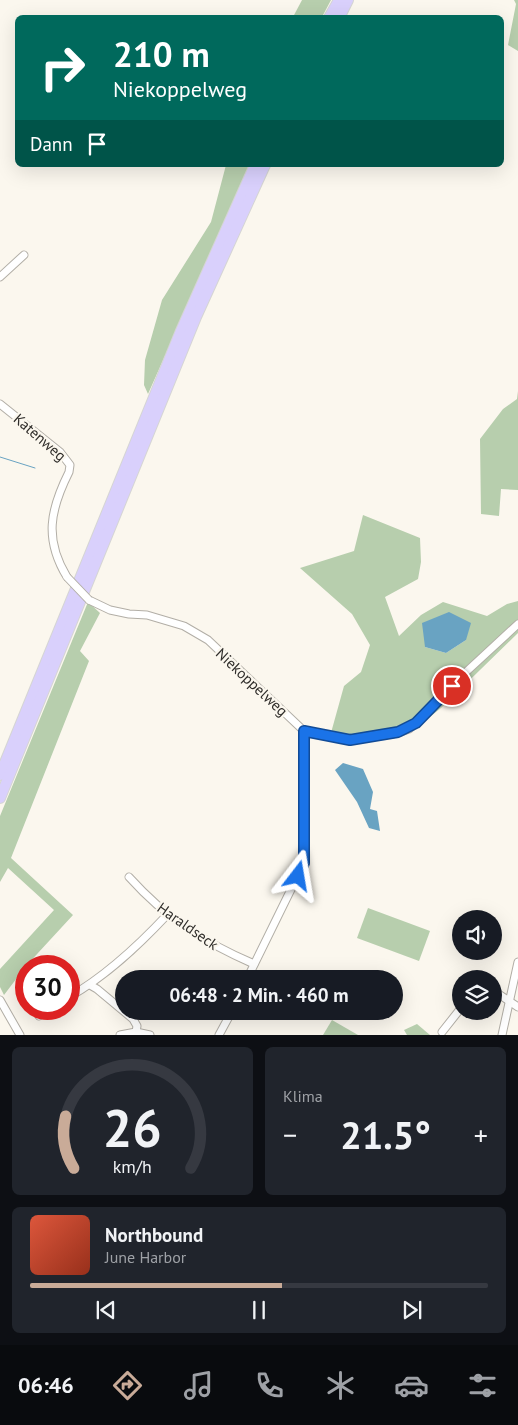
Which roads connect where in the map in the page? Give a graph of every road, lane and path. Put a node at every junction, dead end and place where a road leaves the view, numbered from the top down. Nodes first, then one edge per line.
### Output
1 (337, 0) edge
2 (348, 0) edge
3 (333, 15) edge
4 (334, 15) edge
5 (254, 167) edge
6 (264, 167) edge
7 (24, 255) dead end
8 (0, 277) edge
9 (0, 404) edge
10 (518, 624) edge
11 (184, 626) joint
12 (304, 731) junction
13 (0, 776) edge
14 (0, 798) edge
15 (129, 877) dead end
16 (167, 915) junction
17 (518, 962) edge
18 (254, 964) junction
19 (251, 970) edge
20 (90, 986) junction
21 (80, 992) edge
22 (502, 996) edge
23 (0, 1000) edge
24 (509, 1000) junction
25 (518, 1007) edge
26 (452, 1019) edge
27 (227, 1020) edge
28 (136, 1032) junction
29 (442, 1032) dead end
30 (20, 1035) edge
31 (120, 1035) edge
32 (150, 1035) edge
33 (219, 1035) edge
34 (502, 1035) edge

1 - 3 highway
2 - 4 highway
5 - 13 highway
6 - 14 highway
7 - 8 street
9 - 11 street, Katenweg, bridge
10 - 12 street
11 - 12 street, Niekoppelweg
12 - 18 street
15 - 16 street, Haraldseck
16 - 18 street, Haraldseck
16 - 20 street
17 - 24 street
18 - 19 street
20 - 21 street
20 - 28 street
22 - 24 street
23 - 30 street
24 - 25 street
24 - 34 street
26 - 29 street
27 - 33 street
28 - 31 street
28 - 32 street

